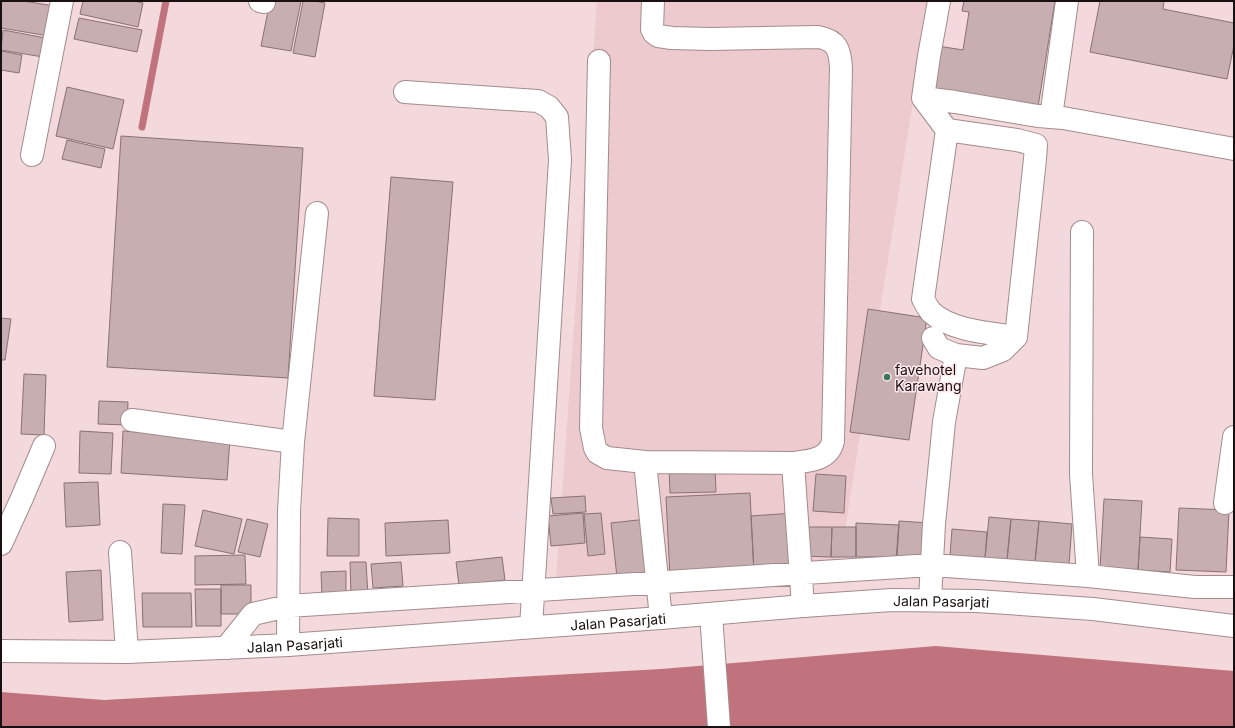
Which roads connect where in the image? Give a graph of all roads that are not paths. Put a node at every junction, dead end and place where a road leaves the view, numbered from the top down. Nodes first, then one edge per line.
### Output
1 (62, 1) edge
2 (653, 1) edge
3 (939, 1) edge
4 (1067, 1) edge
5 (599, 61) dead end
6 (405, 92) dead end
7 (923, 98) junction
8 (1044, 116) junction
9 (947, 130) junction
10 (1036, 146) junction
11 (1234, 149) edge
12 (32, 154) dead end
13 (317, 213) dead end
14 (1082, 232) dead end
15 (1016, 337) junction
16 (933, 338) dead end
17 (956, 355) junction
18 (132, 420) dead end
19 (1234, 437) edge
20 (293, 442) junction
21 (44, 446) dead end
22 (645, 462) junction
23 (793, 463) junction
24 (1224, 502) dead end
25 (1, 544) edge
26 (120, 552) dead end
27 (932, 565) junction
28 (800, 572) junction
29 (1088, 576) junction
30 (657, 582) junction
31 (1234, 587) edge
32 (533, 590) junction
33 (930, 600) junction
34 (288, 606) junction
35 (803, 606) junction
36 (711, 614) junction
37 (661, 618) junction
38 (1234, 626) edge
39 (531, 627) junction
40 (288, 645) junction
41 (226, 648) junction
42 (1, 651) edge
43 (127, 652) junction
44 (719, 727) edge

1 - 12 street
2 - 23 street
3 - 7 street
4 - 8 street
5 - 22 street
6 - 32 street
7 - 8 street
7 - 9 street
8 - 10 street
8 - 11 street
9 - 10 street
9 - 15 street
10 - 15 street
13 - 20 street
14 - 29 street
15 - 17 street
16 - 17 street
17 - 27 street
18 - 20 street
19 - 24 street
20 - 34 street
21 - 25 street
22 - 23 street
22 - 30 street
23 - 28 street
26 - 43 street
27 - 28 street
27 - 29 street
27 - 33 street
28 - 30 street
28 - 35 street
29 - 31 street
30 - 32 street
30 - 37 street
32 - 34 street
32 - 39 street
33 - 35 street, Jalan Pasarjati
33 - 38 street, Jalan Pasarjati
34 - 40 street
34 - 41 street
35 - 36 street, Jalan Pasarjati
36 - 37 street, Jalan Pasarjati
36 - 44 street
37 - 39 street, Jalan Pasarjati
39 - 40 street, Jalan Pasarjati
40 - 41 street, Jalan Pasarjati
41 - 43 street, Jalan Pasarjati
42 - 43 street, Jalan Pasarjati

